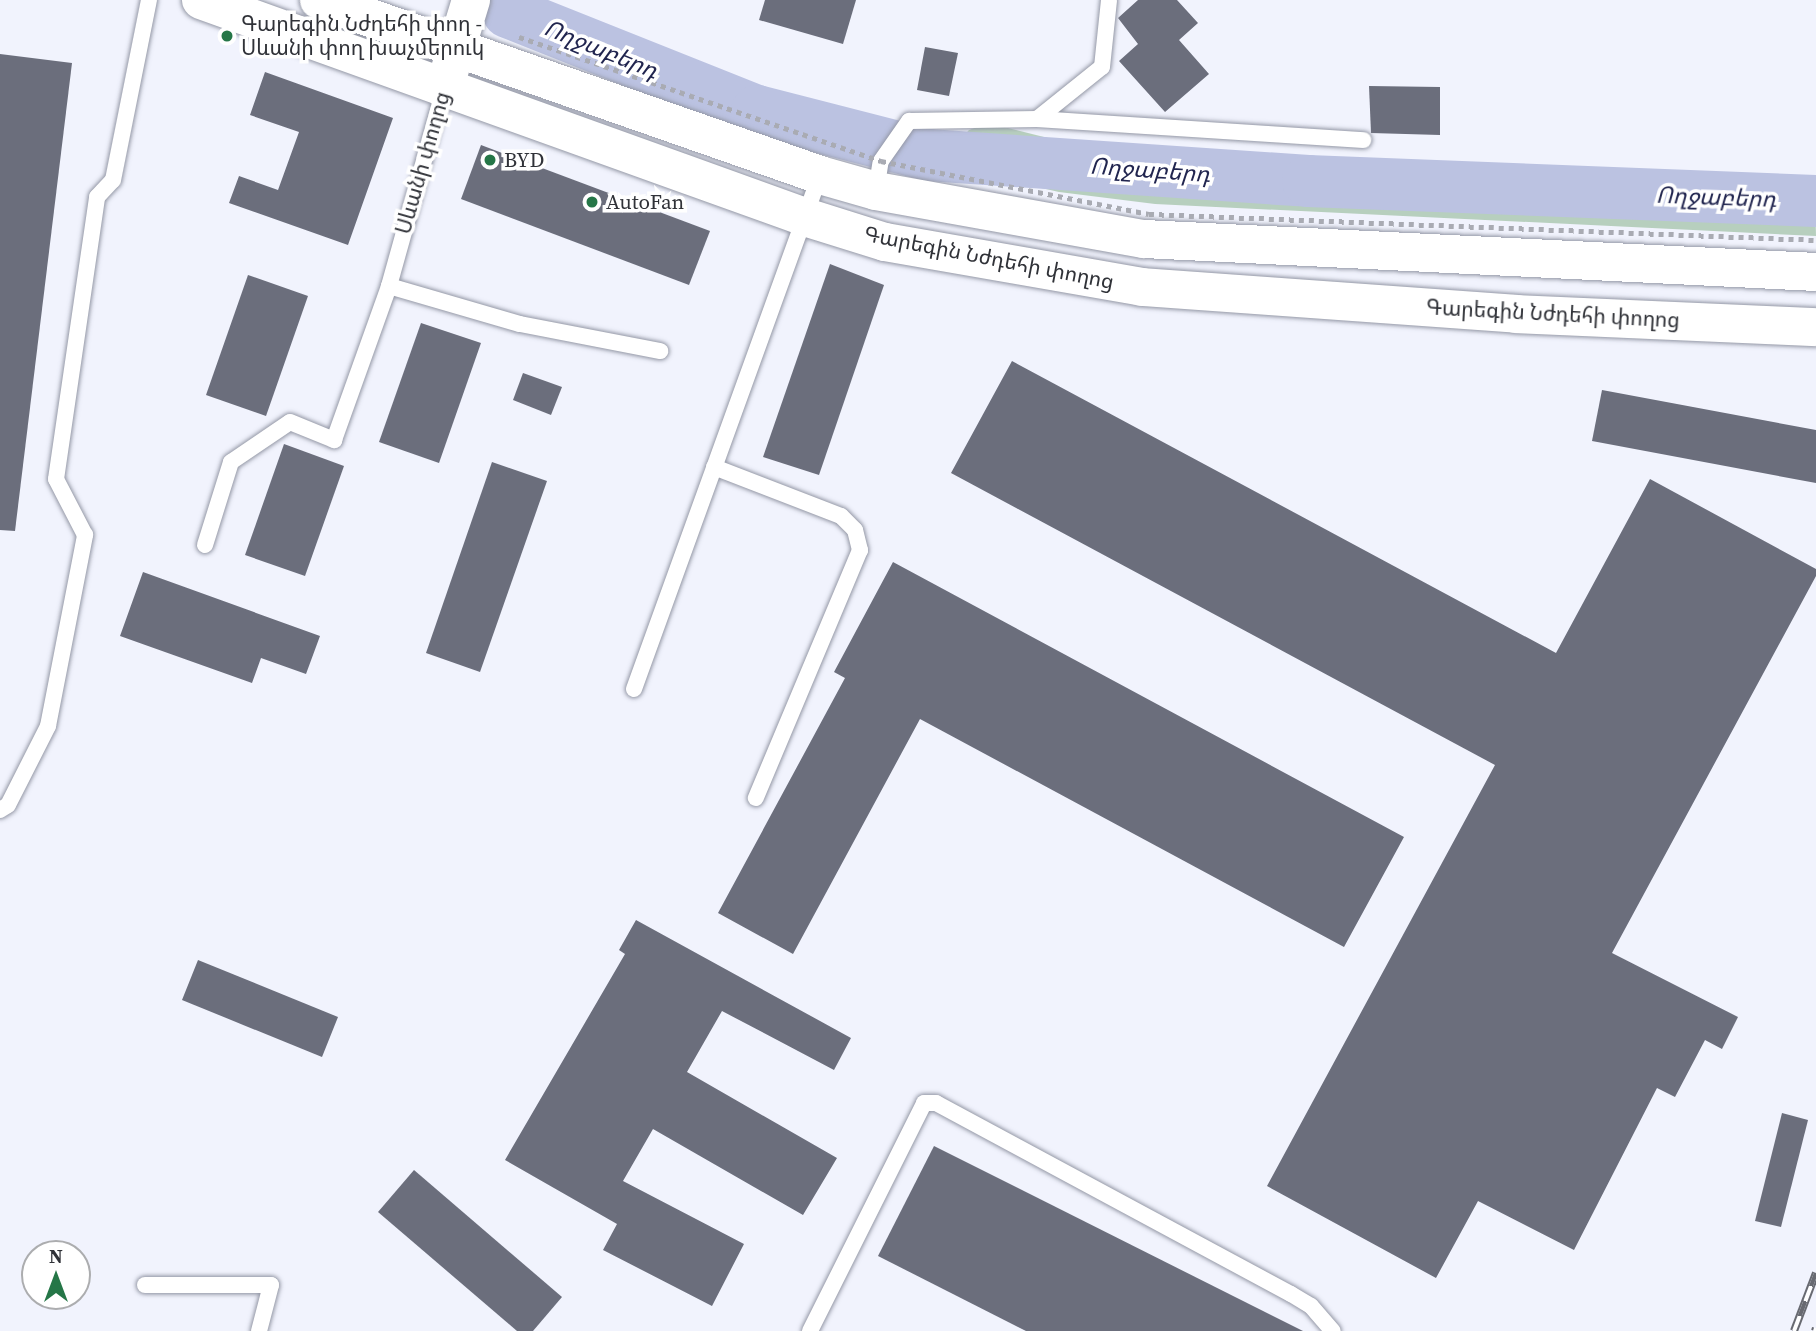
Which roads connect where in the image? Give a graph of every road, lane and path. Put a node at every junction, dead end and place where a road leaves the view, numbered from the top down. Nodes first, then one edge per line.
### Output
1 (149, 0) edge
2 (201, 0) edge
3 (319, 0) edge
4 (471, 0) edge
5 (1110, 0) edge
6 (519, 37) dead end
7 (455, 50) junction
8 (444, 89) junction
9 (1037, 119) junction
10 (1363, 140) dead end
11 (881, 168) junction
12 (820, 175) junction
13 (805, 217) junction
14 (1816, 240) edge
15 (1816, 272) edge
16 (389, 286) junction
17 (1816, 327) edge
18 (660, 351) dead end
19 (714, 467) junction
20 (205, 545) dead end
21 (634, 689) dead end
22 (756, 799) dead end
23 (0, 810) edge
24 (145, 1285) dead end
25 (258, 1331) edge
26 (810, 1331) edge
27 (1333, 1331) edge

1 - 23 lane
2 - 8 main road, Գարեգին Նժդեհի փողոց
3 - 7 main road
4 - 7 main road, Սևանի փողոց
5 - 9 lane
6 - 11 path, bridge
7 - 8 main road, Սևանի փողոց
7 - 12 main road
8 - 13 main road, Գարեգին Նժդեհի փողոց
8 - 16 lane, Սևանի փողոց
9 - 10 lane
9 - 11 lane
11 - 12 main road
11 - 14 path, bridge
11 - 15 main road
12 - 13 lane
13 - 17 main road, Գարեգին Նժդեհի փողոց
13 - 19 lane
16 - 18 lane
16 - 20 lane, Սևանի փողոց
19 - 21 lane
19 - 22 lane
24 - 25 lane
26 - 27 lane

